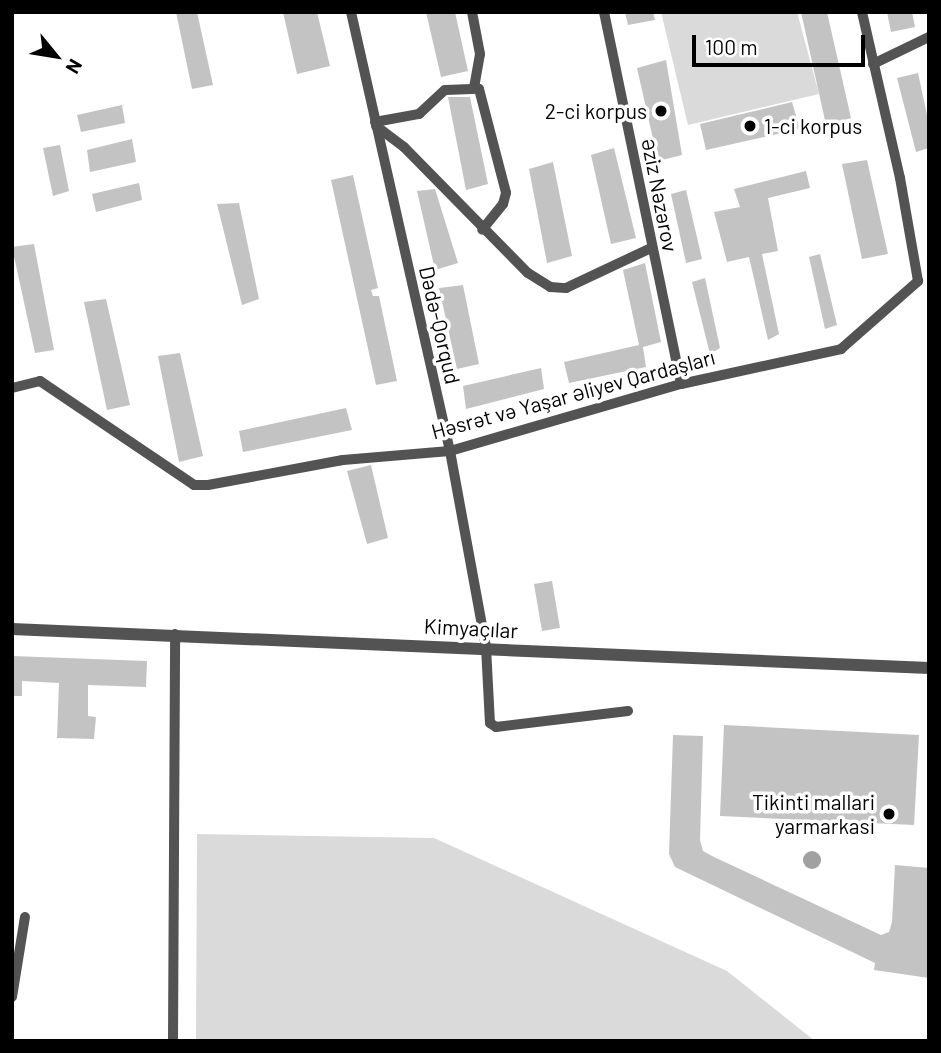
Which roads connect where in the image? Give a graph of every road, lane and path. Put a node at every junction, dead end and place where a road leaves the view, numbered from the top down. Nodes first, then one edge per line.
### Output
1 (351, 12) edge
2 (472, 12) edge
3 (604, 12) edge
4 (862, 12) edge
5 (929, 37) edge
6 (873, 64) junction
7 (474, 87) junction
8 (376, 124) junction
9 (482, 230) junction
10 (651, 248) junction
11 (681, 384) junction
12 (12, 388) edge
13 (450, 451) junction
14 (12, 629) edge
15 (175, 634) junction
16 (486, 647) junction
17 (929, 668) edge
18 (628, 711) dead end
19 (25, 918) dead end
20 (12, 997) edge
21 (173, 1041) edge

1 - 8 street, Dədə-Qorqud
2 - 7 street
3 - 10 street, Əziz Nəzərov
4 - 6 street
5 - 6 street
6 - 11 street, Həsrət və Yaşar Əliyev Qardaşları
7 - 8 street
7 - 9 street
8 - 9 street
8 - 13 street, Dədə-Qorqud
9 - 10 street
10 - 11 street, Əziz Nəzərov
11 - 13 street, Həsrət və Yaşar Əliyev Qardaşları
12 - 13 street, Həsrət və Yaşar Əliyev Qardaşları
13 - 16 street, Dədə-Qorqud
14 - 15 street, Kimyaçılar
15 - 16 street, Kimyaçılar
15 - 21 street
16 - 17 street, Kimyaçılar
16 - 18 street, Dədə-Qorqud
19 - 20 street

